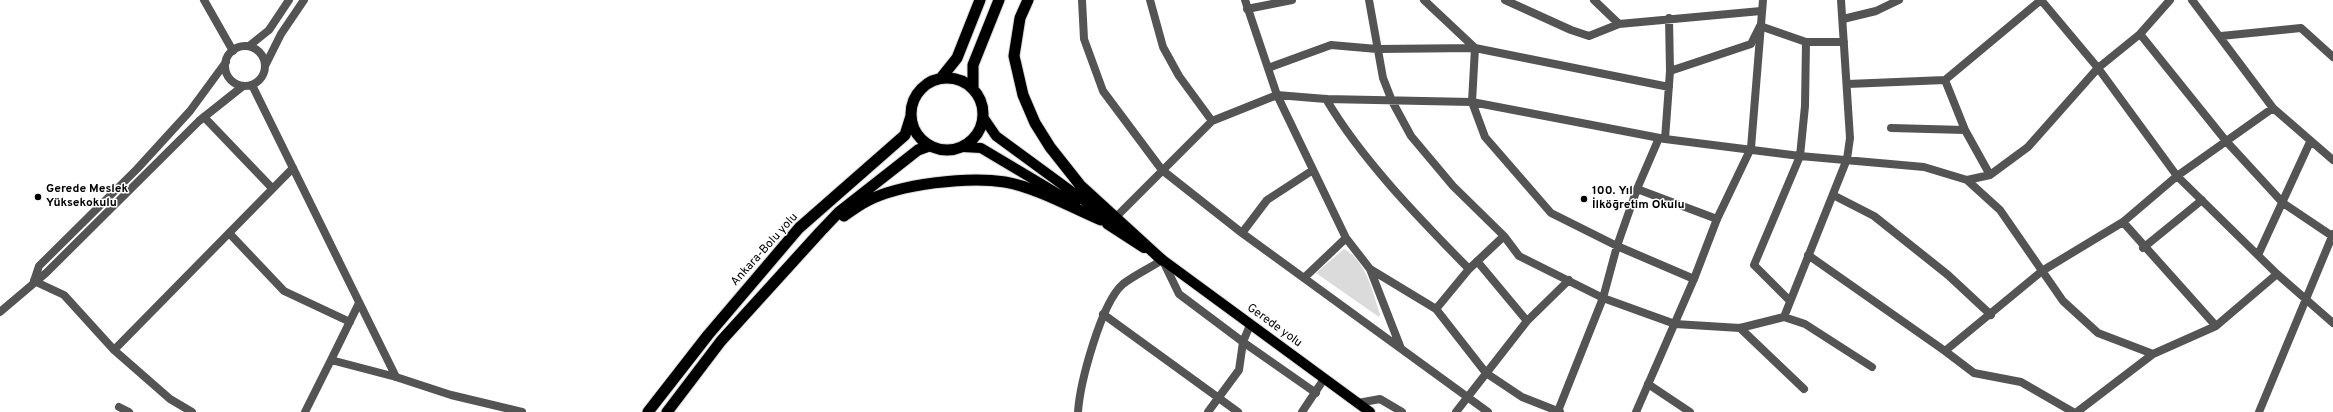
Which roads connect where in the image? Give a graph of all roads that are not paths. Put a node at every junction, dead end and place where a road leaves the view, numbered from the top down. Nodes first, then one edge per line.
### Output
1 (204, 0) edge
2 (289, 0) edge
3 (304, 0) edge
4 (980, 0) edge
5 (998, 0) edge
6 (1028, 0) edge
7 (1082, 0) edge
8 (1150, 0) edge
9 (1245, 0) edge
10 (1292, 0) edge
11 (1369, 0) edge
12 (1424, 0) edge
13 (1505, 0) edge
14 (1594, 0) edge
15 (1763, 0) edge
16 (1841, 0) edge
17 (1899, 0) edge
18 (2041, 0) edge
19 (2170, 0) edge
20 (2192, 0) edge
21 (1247, 10) junction
22 (1761, 12) junction
23 (1669, 18) junction
24 (1842, 19) junction
25 (1620, 24) junction
26 (1760, 26) junction
27 (2140, 34) junction
28 (2221, 36) junction
29 (1806, 42) junction
30 (1844, 42) junction
31 (249, 46) junction
32 (1474, 48) junction
33 (1377, 49) junction
34 (233, 51) junction
35 (2333, 57) edge
36 (226, 62) junction
37 (265, 66) junction
38 (1268, 68) junction
39 (2098, 68) junction
40 (1670, 71) junction
41 (941, 78) junction
42 (1945, 80) junction
43 (1848, 84) junction
44 (252, 85) junction
45 (243, 86) junction
46 (1669, 87) junction
47 (973, 89) junction
48 (1277, 96) junction
49 (1326, 99) junction
50 (1392, 101) junction
51 (1472, 102) junction
52 (2273, 108) junction
53 (911, 116) junction
54 (204, 117) junction
55 (983, 117) junction
56 (1212, 122) junction
57 (1891, 128) dead end
58 (1965, 130) junction
59 (1662, 138) junction
60 (2226, 141) junction
61 (2310, 142) junction
62 (929, 146) junction
63 (963, 147) junction
64 (1751, 148) junction
65 (1800, 156) junction
66 (1847, 159) junction
67 (2333, 160) edge
68 (293, 168) junction
69 (1162, 170) junction
70 (1313, 170) junction
71 (1990, 175) junction
72 (2177, 176) junction
73 (1967, 180) junction
74 (272, 188) junction
75 (1637, 189) junction
76 (1833, 195) junction
77 (2202, 200) junction
78 (2283, 203) junction
79 (1717, 219) junction
80 (1109, 221) junction
81 (2123, 222) junction
82 (820, 232) junction
83 (229, 233) junction
84 (1242, 233) junction
85 (2332, 235) edge
86 (1504, 236) junction
87 (1346, 238) junction
88 (1617, 246) junction
89 (2143, 248) junction
90 (2258, 255) junction
91 (1808, 256) junction
92 (1162, 260) junction
93 (1477, 261) junction
94 (1370, 269) junction
95 (1469, 269) junction
96 (2042, 271) junction
97 (2277, 274) junction
98 (1304, 277) junction
99 (1694, 279) junction
100 (1569, 280) junction
101 (34, 281) junction
102 (1603, 298) junction
103 (2306, 298) junction
104 (1790, 301) junction
105 (360, 303) junction
106 (1436, 309) junction
107 (0, 312) edge
108 (1103, 314) junction
109 (1991, 314) junction
110 (1784, 317) junction
111 (1527, 321) junction
112 (350, 322) junction
113 (2333, 322) edge
114 (1675, 324) junction
115 (1250, 325) junction
116 (2216, 326) junction
117 (1740, 328) junction
118 (1243, 342) junction
119 (1400, 346) junction
120 (114, 350) junction
121 (1945, 351) junction
122 (2153, 354) junction
123 (331, 360) junction
124 (1872, 367) dead end
125 (1486, 373) junction
126 (396, 377) junction
127 (1324, 379) junction
128 (1648, 384) junction
129 (1804, 389) dead end
130 (1316, 392) junction
131 (1467, 396) junction
132 (1219, 398) junction
133 (1358, 403) junction
134 (119, 407) dead end
135 (670, 411) edge
136 (129, 412) edge
137 (192, 412) edge
138 (305, 412) edge
139 (522, 412) edge
140 (648, 412) edge
141 (1078, 412) edge
142 (1208, 412) edge
143 (1238, 412) edge
144 (1302, 412) edge
145 (1370, 412) edge
146 (1402, 412) edge
147 (1456, 412) edge
148 (1488, 412) edge
149 (1559, 412) edge
150 (1636, 412) edge
151 (1690, 412) edge
152 (2073, 412) edge
153 (2076, 412) edge
154 (2259, 412) edge

1 - 34 street
2 - 31 street
3 - 37 street
4 - 41 highway
5 - 47 highway
6 - 80 highway
7 - 69 street
8 - 56 street
9 - 21 street
10 - 21 street
11 - 33 street
12 - 32 street
13 - 25 street
14 - 25 street
15 - 22 street
16 - 24 street
17 - 24 street
18 - 39 street
18 - 42 street
19 - 27 street
20 - 28 street
21 - 38 street
22 - 23 street
22 - 26 street
23 - 25 street
23 - 40 street
24 - 30 street
26 - 29 street
26 - 40 street
26 - 64 street
27 - 39 street
27 - 60 street
28 - 35 street
28 - 52 street
29 - 30 street
29 - 65 street
30 - 43 street
31 - 34 street
31 - 37 street
32 - 33 street
32 - 46 street
32 - 51 street
33 - 38 street
33 - 50 street
34 - 36 street
36 - 45 street
36 - 101 street
37 - 44 street
38 - 48 street
39 - 71 street
39 - 72 street
40 - 46 street
41 - 47 highway
41 - 53 highway
42 - 43 street
42 - 58 street
43 - 66 street
44 - 45 street
44 - 68 street
45 - 54 street
46 - 59 street
47 - 55 highway
48 - 49 street
48 - 56 street
48 - 70 street
49 - 50 street
49 - 95 street
50 - 51 street
50 - 86 street
51 - 59 street
51 - 88 street
52 - 60 street
52 - 61 street
53 - 62 highway
53 - 140 highway, Ankara-Bolu yolu
54 - 74 street
54 - 101 street
55 - 63 highway
55 - 80 main road
56 - 69 street
57 - 58 street
58 - 71 street
59 - 64 street
59 - 75 street
60 - 72 street
60 - 78 street
61 - 67 street
61 - 78 street
62 - 63 highway
62 - 82 highway
63 - 80 main road
64 - 65 street
64 - 79 street
65 - 66 street
65 - 104 street
66 - 73 street
66 - 76 street
68 - 74 street
68 - 105 street
69 - 80 street
69 - 84 street
70 - 84 street
70 - 87 street
71 - 73 street
72 - 77 street
72 - 81 street
73 - 96 street
74 - 83 street
75 - 79 street
75 - 88 street
76 - 91 street
76 - 109 street
77 - 89 street
77 - 90 street
78 - 85 street
78 - 90 street
79 - 99 street
80 - 82 highway
80 - 92 highway
81 - 89 street
81 - 96 street
82 - 135 highway
83 - 112 street
83 - 120 street
84 - 98 street
85 - 103 street
86 - 93 street
86 - 100 street
87 - 94 street
87 - 98 street
88 - 99 street
88 - 102 street
89 - 116 street
90 - 97 street
91 - 104 street
91 - 121 street
92 - 108 street
92 - 115 main road, Gerede yolu
92 - 118 street
93 - 95 street
93 - 111 street
94 - 106 street
94 - 119 street
95 - 106 street
96 - 109 street
96 - 122 street
97 - 103 street
97 - 116 street
98 - 119 street
99 - 114 street
100 - 102 street
100 - 111 street
101 - 107 street
101 - 120 street
102 - 114 street
102 - 149 street
103 - 113 street
103 - 154 street
104 - 110 street
105 - 112 street
105 - 126 street
106 - 125 street
108 - 132 street
108 - 141 street
109 - 121 street
110 - 117 street
110 - 124 street
111 - 125 street
112 - 123 street
114 - 117 street
114 - 128 street
115 - 118 street
115 - 127 main road, Gerede yolu
116 - 122 street
117 - 129 street
118 - 130 street
118 - 132 street
119 - 131 street
120 - 137 street
121 - 152 street
122 - 153 street
123 - 126 street
123 - 138 street
125 - 131 street
125 - 149 street
126 - 139 street
127 - 130 street
127 - 133 main road, Gerede yolu
128 - 150 street
128 - 151 street
130 - 144 street
131 - 147 street
131 - 148 street
132 - 142 street
132 - 143 street
133 - 145 main road, Gerede yolu
133 - 146 street
134 - 136 street

